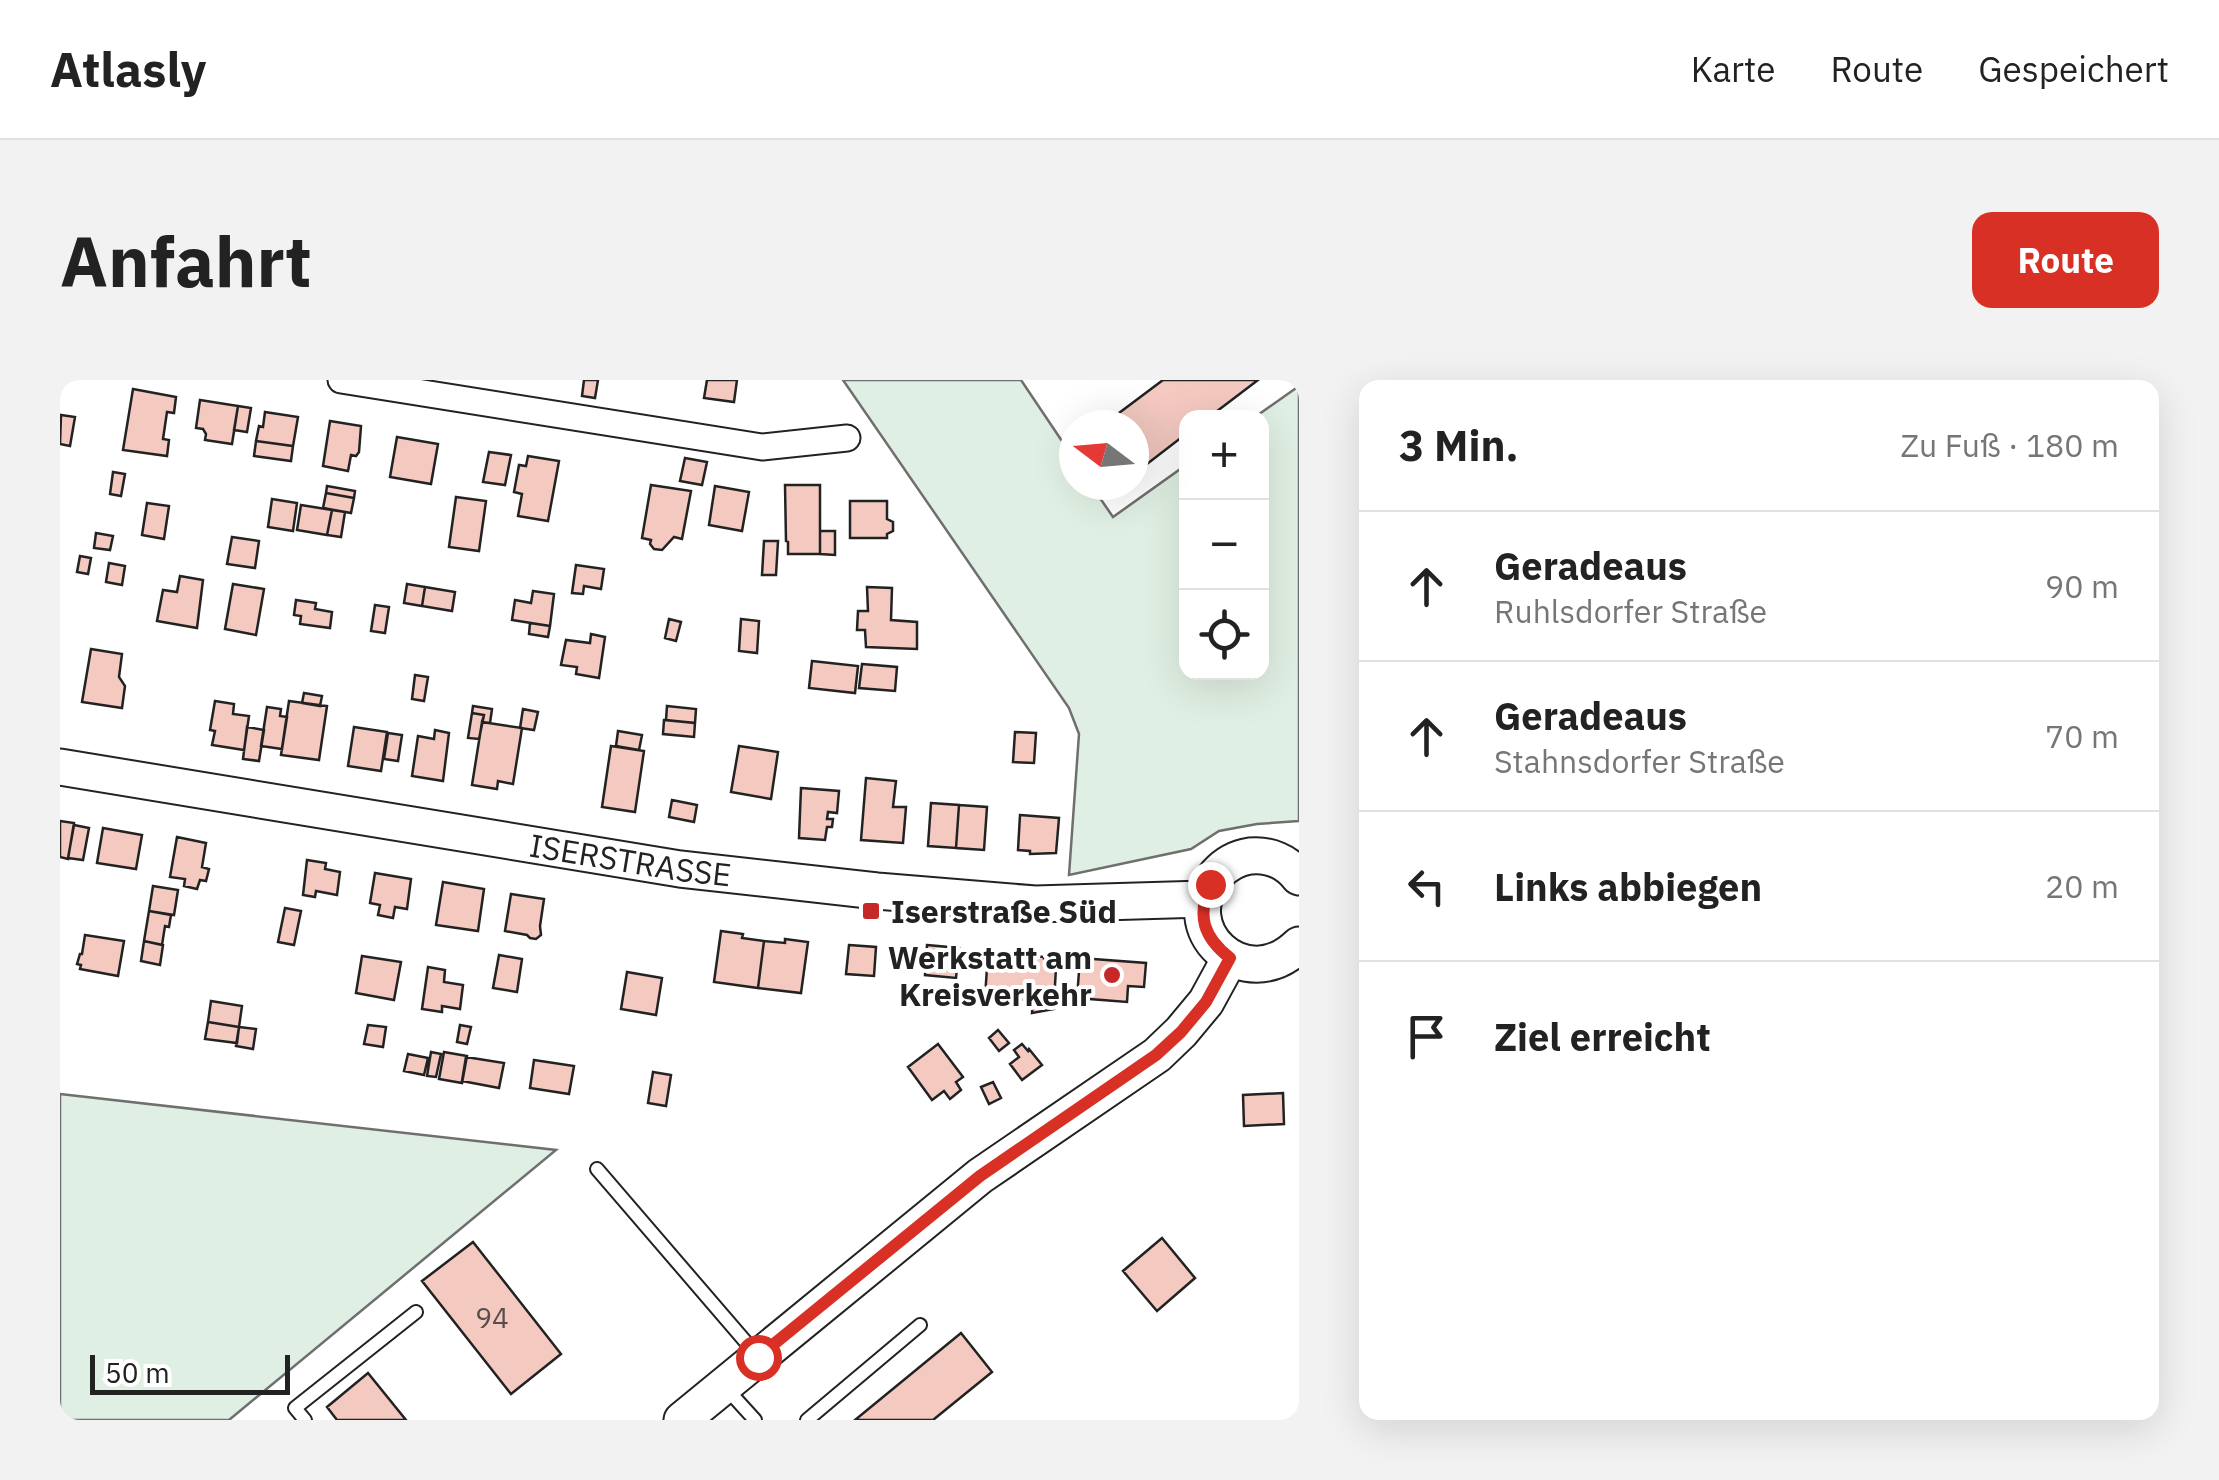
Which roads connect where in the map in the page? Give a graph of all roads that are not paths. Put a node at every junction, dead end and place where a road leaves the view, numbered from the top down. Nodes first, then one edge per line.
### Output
1 (341, 380) edge
2 (847, 438) dead end
3 (60, 767) edge
4 (1299, 876) edge
5 (1204, 899) junction
6 (1299, 945) edge
7 (1230, 958) junction
8 (597, 1168) dead end
9 (416, 1312) dead end
10 (920, 1325) dead end
11 (758, 1357) junction
12 (724, 1385) junction
13 (305, 1420) edge
14 (682, 1420) edge
15 (756, 1420) edge
16 (807, 1420) edge

1 - 2 street
3 - 5 street, ISERSTRASSE
4 - 5 street
5 - 7 street
6 - 7 street
7 - 11 street
8 - 11 lane
9 - 13 lane
10 - 16 lane
11 - 12 street
12 - 14 street
12 - 15 lane

